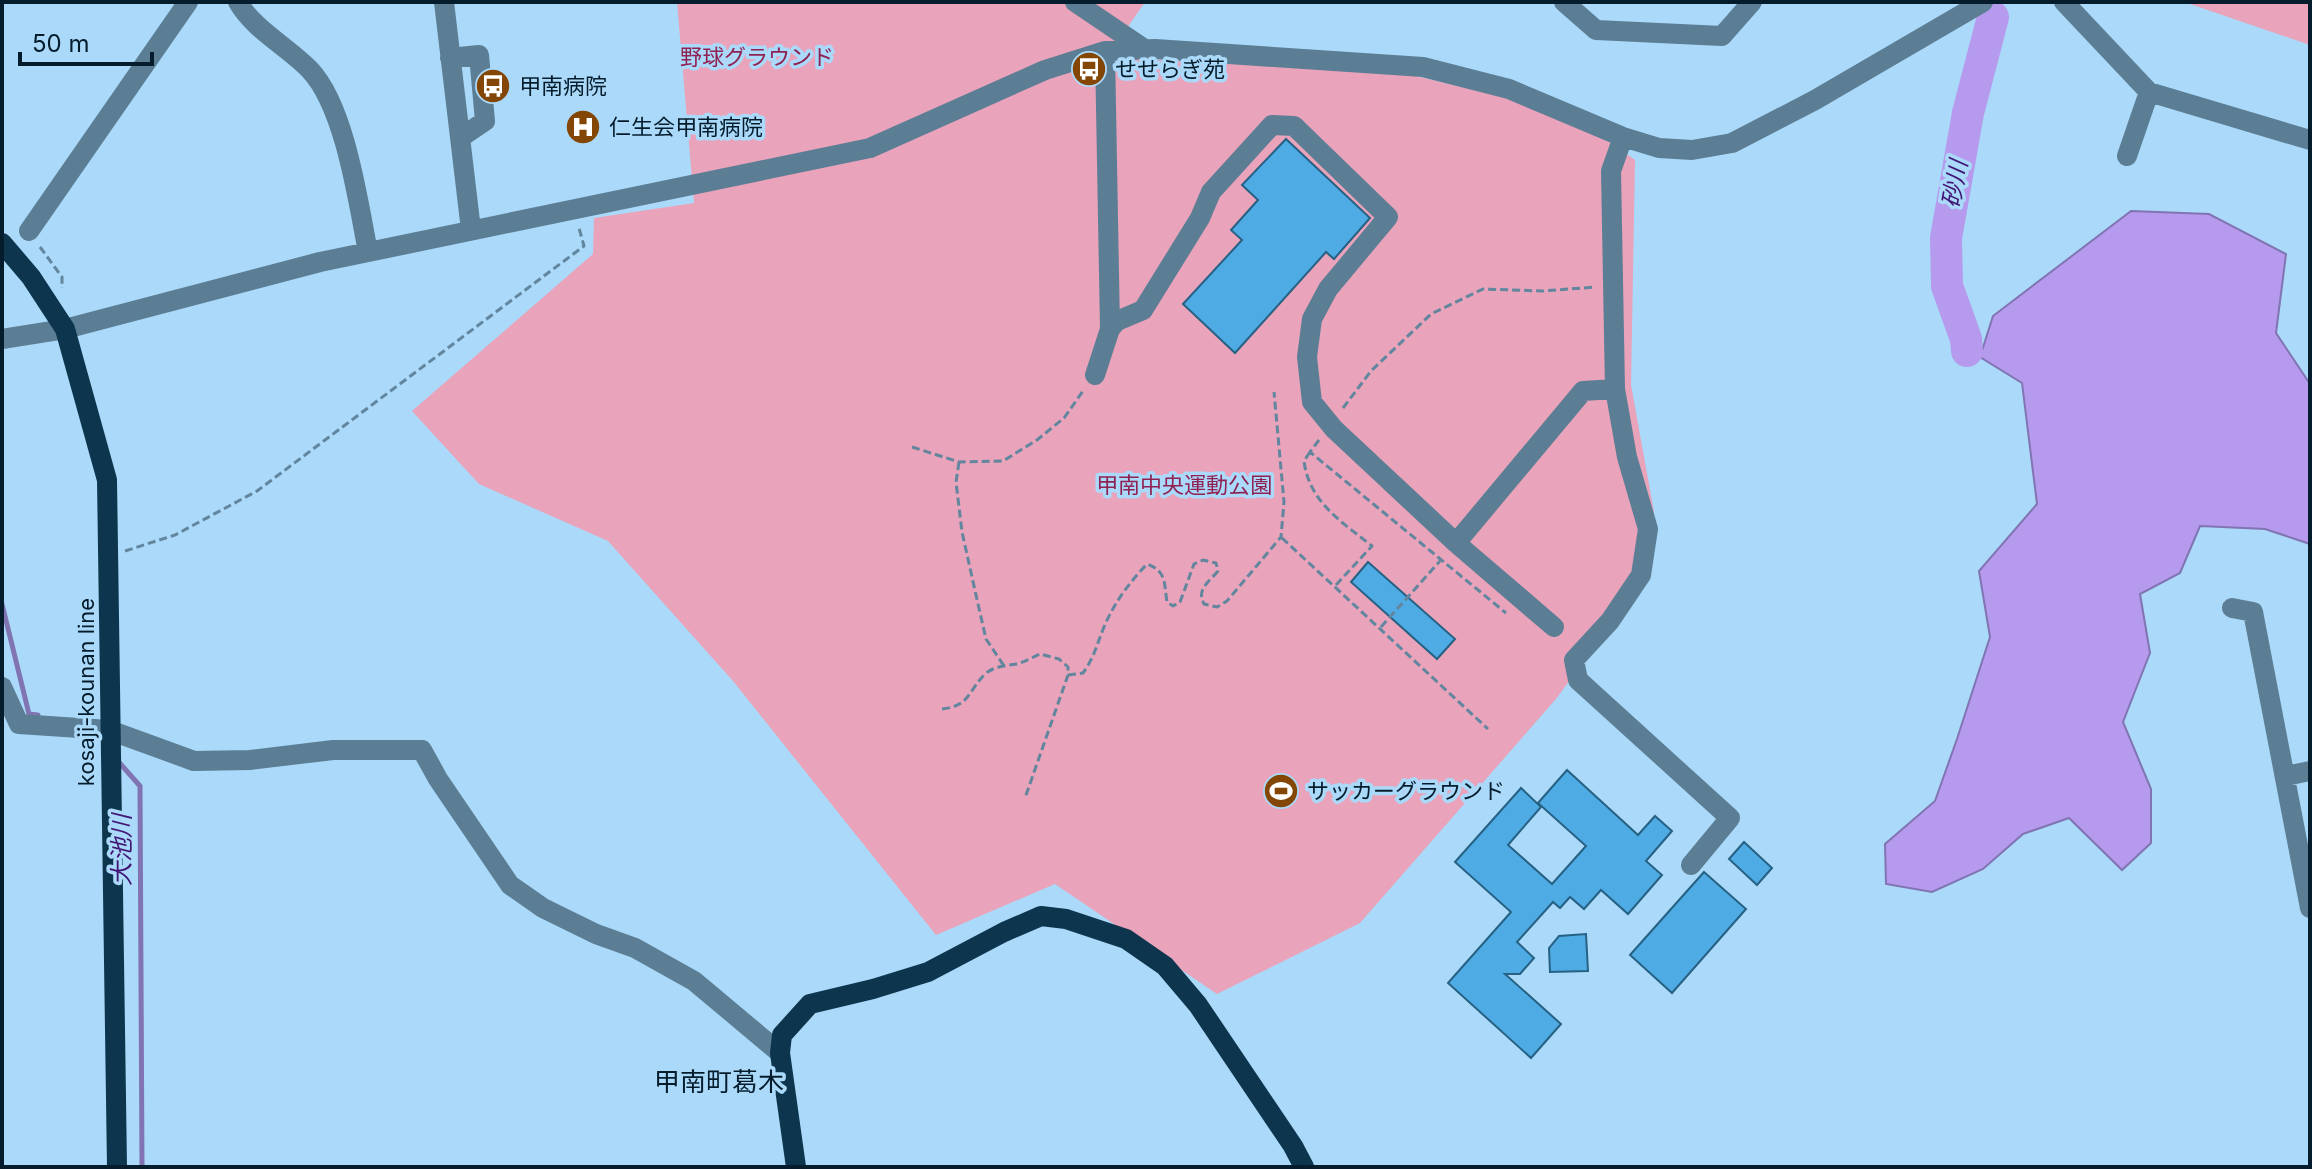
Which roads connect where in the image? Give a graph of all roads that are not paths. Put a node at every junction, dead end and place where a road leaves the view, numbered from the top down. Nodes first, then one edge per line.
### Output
1 (188, 2) edge
2 (238, 2) edge
3 (444, 2) edge
4 (1075, 2) edge
5 (1564, 2) edge
6 (1983, 2) edge
7 (2064, 2) edge
8 (1748, 3) edge
9 (1146, 50) junction
10 (1105, 51) junction
11 (450, 58) junction
12 (2149, 92) junction
13 (1623, 137) junction
14 (460, 138) junction
15 (2310, 140) edge
16 (2127, 156) dead end
17 (471, 230) junction
18 (29, 231) road end
19 (2, 243) edge
20 (368, 252) junction
21 (65, 329) junction
22 (1110, 329) junction
23 (2, 339) edge
24 (1095, 375) road end
25 (1615, 389) junction
26 (1456, 543) junction
27 (2232, 608) dead end
28 (1554, 627) dead end
29 (2, 687) edge
30 (109, 730) junction
31 (2310, 771) edge
32 (2286, 776) junction
33 (1691, 865) dead end
34 (2310, 908) edge
35 (780, 1053) junction
36 (117, 1167) edge
37 (796, 1167) edge
38 (1304, 1167) edge

1 - 18 street
2 - 20 street
3 - 11 street
4 - 9 street
5 - 8 street
6 - 13 street
7 - 12 street
9 - 10 street
9 - 13 street
10 - 17 street
10 - 22 street
11 - 14 street
11 - 14 street
12 - 15 street
12 - 16 street
13 - 25 street
14 - 17 street
17 - 20 street
19 - 21 main road, kosaji-kounan line
20 - 21 street
21 - 23 street
21 - 30 main road, kosaji-kounan line
22 - 24 street
22 - 26 street
25 - 26 street
25 - 33 street
26 - 28 street
27 - 32 street
29 - 30 street
30 - 35 street
30 - 36 main road, kosaji-kounan line
31 - 32 street
32 - 34 street
35 - 37 main road
35 - 38 main road

